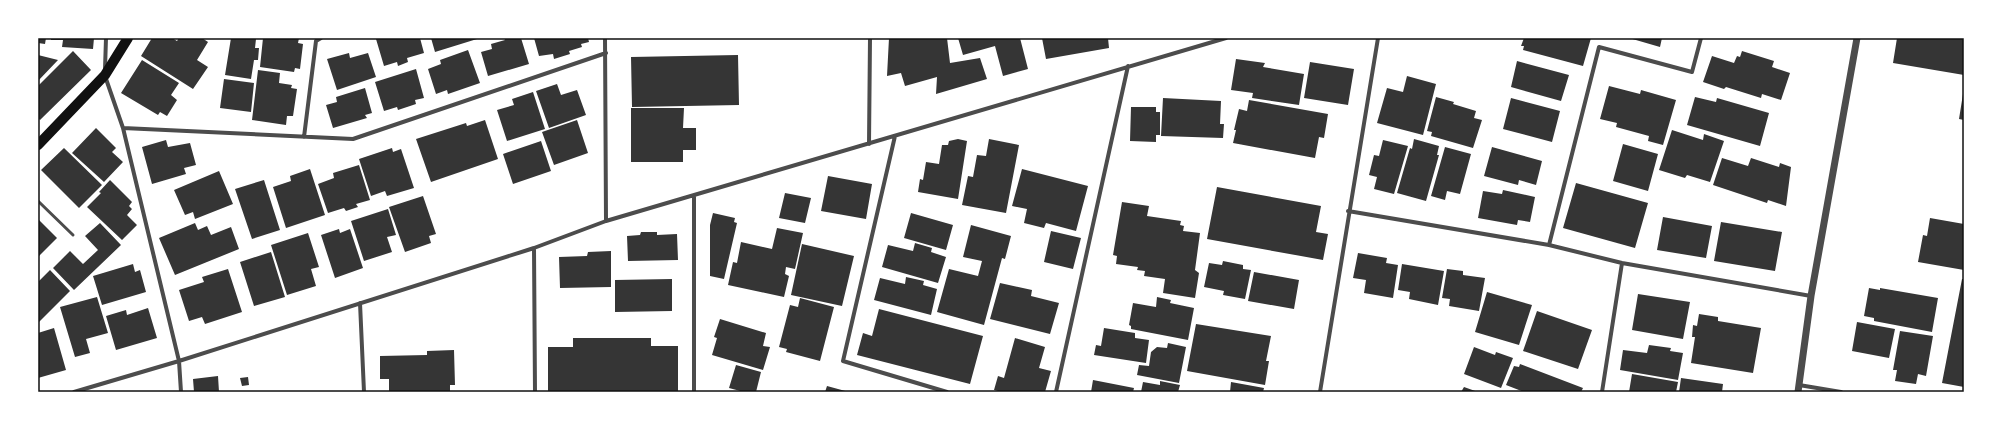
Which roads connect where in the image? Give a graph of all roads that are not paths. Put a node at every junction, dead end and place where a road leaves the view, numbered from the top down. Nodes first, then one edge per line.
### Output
1 (106, 38) edge
2 (128, 38) edge
3 (321, 38) edge
4 (605, 38) edge
5 (870, 38) edge
6 (1224, 38) edge
7 (1378, 38) edge
8 (1701, 38) edge
9 (1857, 38) edge
10 (606, 54) junction
11 (1128, 66) junction
12 (105, 75) junction
13 (123, 128) junction
14 (895, 136) junction
15 (304, 137) junction
16 (869, 144) junction
17 (38, 145) edge
18 (694, 197) junction
19 (38, 201) edge
20 (1348, 211) junction
21 (606, 221) junction
22 (73, 235) dead end
23 (1549, 245) junction
24 (534, 248) junction
25 (1622, 263) junction
26 (1812, 296) junction
27 (360, 303) junction
28 (179, 361) junction
29 (1798, 388) edge
30 (74, 392) edge
31 (181, 392) edge
32 (364, 392) edge
33 (535, 392) edge
34 (694, 392) edge
35 (946, 392) edge
36 (1056, 392) edge
37 (1320, 392) edge
38 (1602, 392) edge
39 (1841, 392) edge

1 - 12 street
2 - 12 main road
3 - 15 street
4 - 10 street
5 - 16 street
6 - 11 street
7 - 20 street
8 - 23 street
9 - 26 street
10 - 15 street
10 - 21 street
11 - 14 street
11 - 36 street
12 - 13 street
12 - 17 main road
13 - 15 street
13 - 28 street
14 - 16 street
14 - 35 street
16 - 18 street
18 - 21 street
18 - 34 street
19 - 22 lane
20 - 23 street
20 - 37 street
21 - 24 street
23 - 25 street
24 - 27 street
24 - 33 street
25 - 26 street
25 - 38 street
26 - 29 street
27 - 28 street
27 - 32 street
28 - 30 street
28 - 31 street
29 - 39 street

